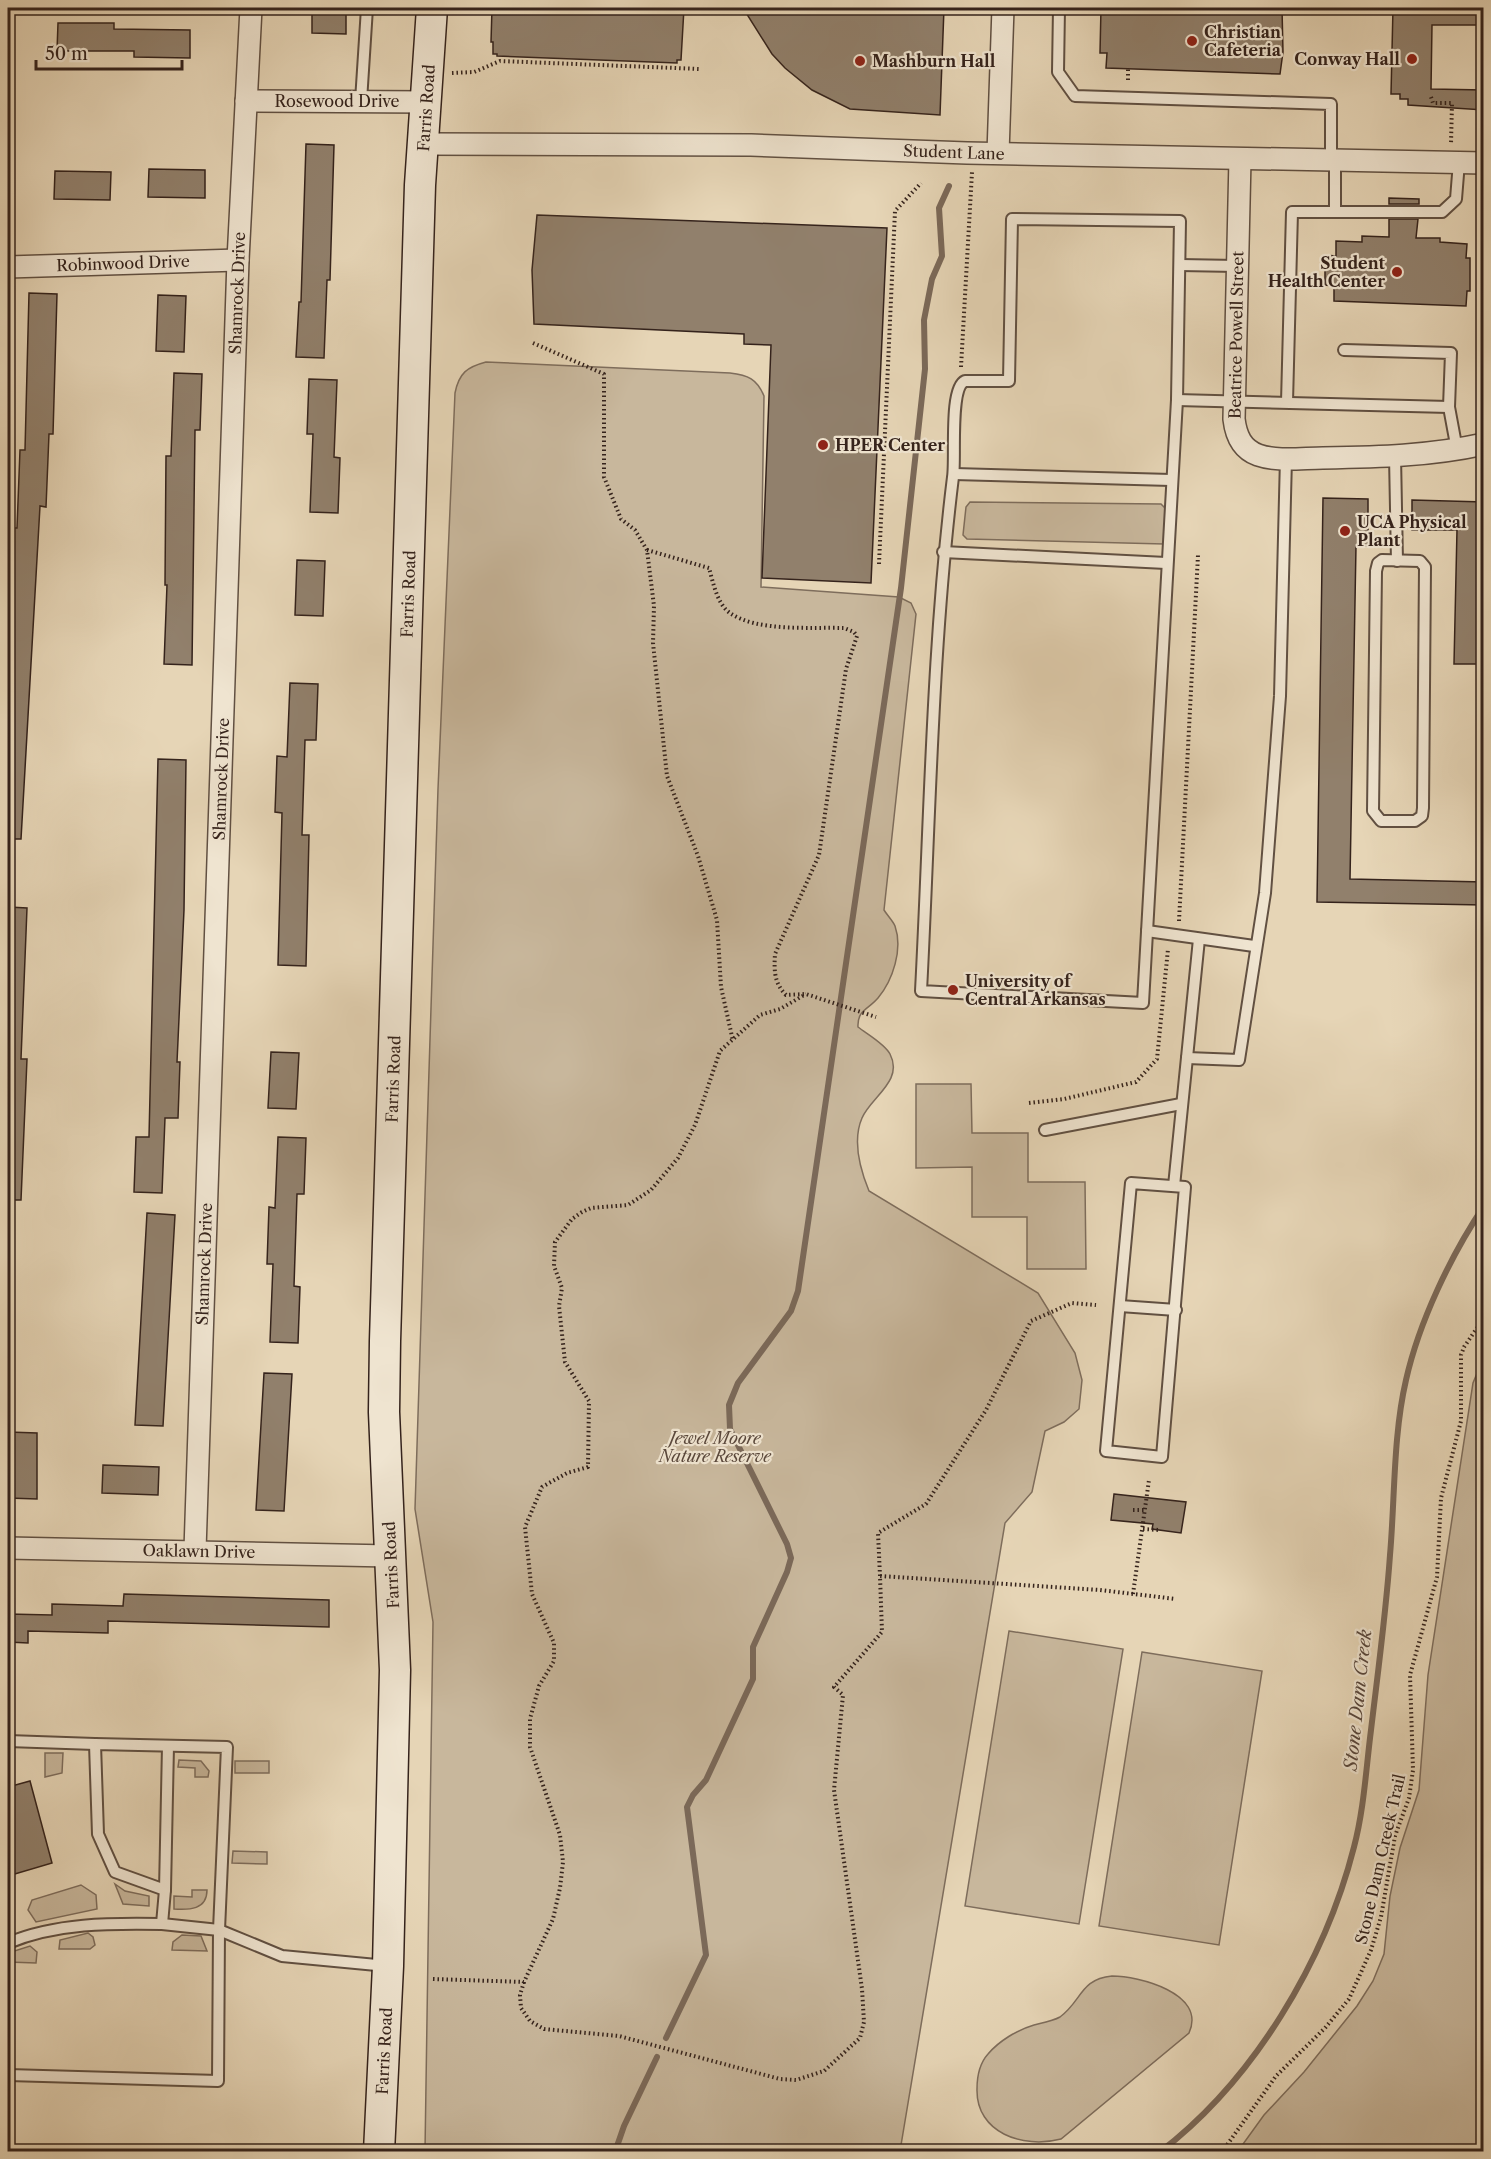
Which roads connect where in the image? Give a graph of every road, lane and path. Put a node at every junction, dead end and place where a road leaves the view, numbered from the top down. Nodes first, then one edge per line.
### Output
1 (251, 8) edge
2 (367, 8) edge
3 (432, 8) edge
4 (1003, 8) edge
5 (1059, 8) edge
6 (700, 69) dead end
7 (1128, 69) dead end
8 (446, 73) dead end
9 (1128, 80) dead end
10 (1431, 97) dead end
11 (246, 100) junction
12 (361, 100) junction
13 (428, 102) junction
14 (424, 144) junction
15 (998, 153) junction
16 (1455, 156) junction
17 (1240, 159) junction
18 (1333, 161) junction
19 (1484, 163) edge
20 (972, 168) dead end
21 (921, 183) dead end
22 (1335, 211) junction
23 (238, 260) junction
24 (1180, 265) junction
25 (1237, 266) junction
26 (8, 267) edge
27 (533, 343) dead end
28 (1344, 350) dead end
29 (961, 367) dead end
30 (1177, 400) junction
31 (1234, 401) junction
32 (1287, 402) junction
33 (1449, 407) junction
34 (1484, 444) edge
35 (1457, 450) junction
36 (1395, 456) junction
37 (1286, 458) junction
38 (954, 474) junction
39 (1171, 480) junction
40 (647, 550) junction
41 (943, 552) junction
42 (1198, 555) dead end
43 (1397, 561) junction
44 (1166, 563) junction
45 (879, 564) dead end
46 (1179, 921) dead end
47 (1147, 931) junction
48 (1199, 939) junction
49 (1254, 946) junction
50 (1168, 948) dead end
51 (806, 994) junction
52 (876, 1017) dead end
53 (733, 1041) junction
54 (1186, 1058) junction
55 (1029, 1103) dead end
56 (1181, 1104) junction
57 (1045, 1130) dead end
58 (1174, 1186) junction
59 (1096, 1305) dead end
60 (1120, 1306) junction
61 (1176, 1310) junction
62 (1484, 1318) edge
63 (1149, 1480) dead end
64 (1133, 1509) dead end
65 (1145, 1509) junction
66 (1143, 1529) junction
67 (1159, 1530) dead end
68 (8, 1548) edge
69 (195, 1550) junction
70 (390, 1556) junction
71 (880, 1576) junction
72 (1134, 1594) junction
73 (1176, 1599) dead end
74 (8, 1741) edge
75 (95, 1744) junction
76 (168, 1746) junction
77 (165, 1890) junction
78 (162, 1924) junction
79 (219, 1930) junction
80 (8, 1943) edge
81 (388, 1966) junction
82 (433, 1979) dead end
83 (524, 1982) junction
84 (8, 2076) edge
85 (379, 2151) edge
86 (1222, 2151) edge

1 - 11 street, Shamrock Drive
2 - 12 lane
3 - 13 street, Farris Road
4 - 15 street
5 - 18 lane
6 - 8 path
7 - 9 path
10 - 16 path
11 - 12 street, Rosewood Drive
11 - 23 street, Shamrock Drive
12 - 13 street, Rosewood Drive
13 - 14 street, Farris Road
14 - 15 street, Student Lane
14 - 70 street, Farris Road
15 - 17 street, Student Lane
16 - 18 street, Student Lane
16 - 19 street, Student Lane
16 - 22 lane
17 - 18 street, Student Lane
17 - 25 street, Beatrice Powell Street
18 - 22 lane
20 - 29 path
21 - 45 path
22 - 32 lane
23 - 26 street, Robinwood Drive
23 - 69 street, Shamrock Drive
24 - 25 lane
24 - 30 lane
24 - 38 lane
25 - 31 street, Beatrice Powell Street
27 - 40 path
28 - 33 lane
30 - 31 lane
30 - 39 lane
31 - 32 lane
31 - 37 street, Beatrice Powell Street
32 - 33 lane
33 - 35 lane
34 - 35 street, Beatrice Powell Street
35 - 36 street, Beatrice Powell Street
36 - 37 street, Beatrice Powell Street
36 - 43 lane
37 - 49 lane
38 - 39 lane
38 - 41 lane
39 - 44 lane
40 - 51 path
40 - 53 path
41 - 44 lane
41 - 47 lane
42 - 46 path
43 - 43 lane
44 - 47 lane
47 - 48 lane
48 - 49 lane
48 - 54 lane
49 - 54 lane
50 - 55 path
51 - 52 path
51 - 53 path
53 - 83 path
54 - 56 lane
56 - 57 lane
56 - 58 lane
58 - 60 lane
58 - 61 lane
59 - 71 path
60 - 61 lane
60 - 61 lane
62 - 86 path, Stone Dam Creek Trail
63 - 65 path
64 - 65 path
65 - 66 path
66 - 67 path
66 - 72 path
68 - 69 street, Oaklawn Drive
69 - 70 street, Oaklawn Drive
70 - 81 street, Farris Road
71 - 72 path
71 - 83 path
72 - 73 path
74 - 75 lane
75 - 76 lane
75 - 77 lane
76 - 77 lane
76 - 79 lane
77 - 78 lane
78 - 79 lane
78 - 80 lane
79 - 81 lane
79 - 84 lane
81 - 85 street, Farris Road
82 - 83 path

